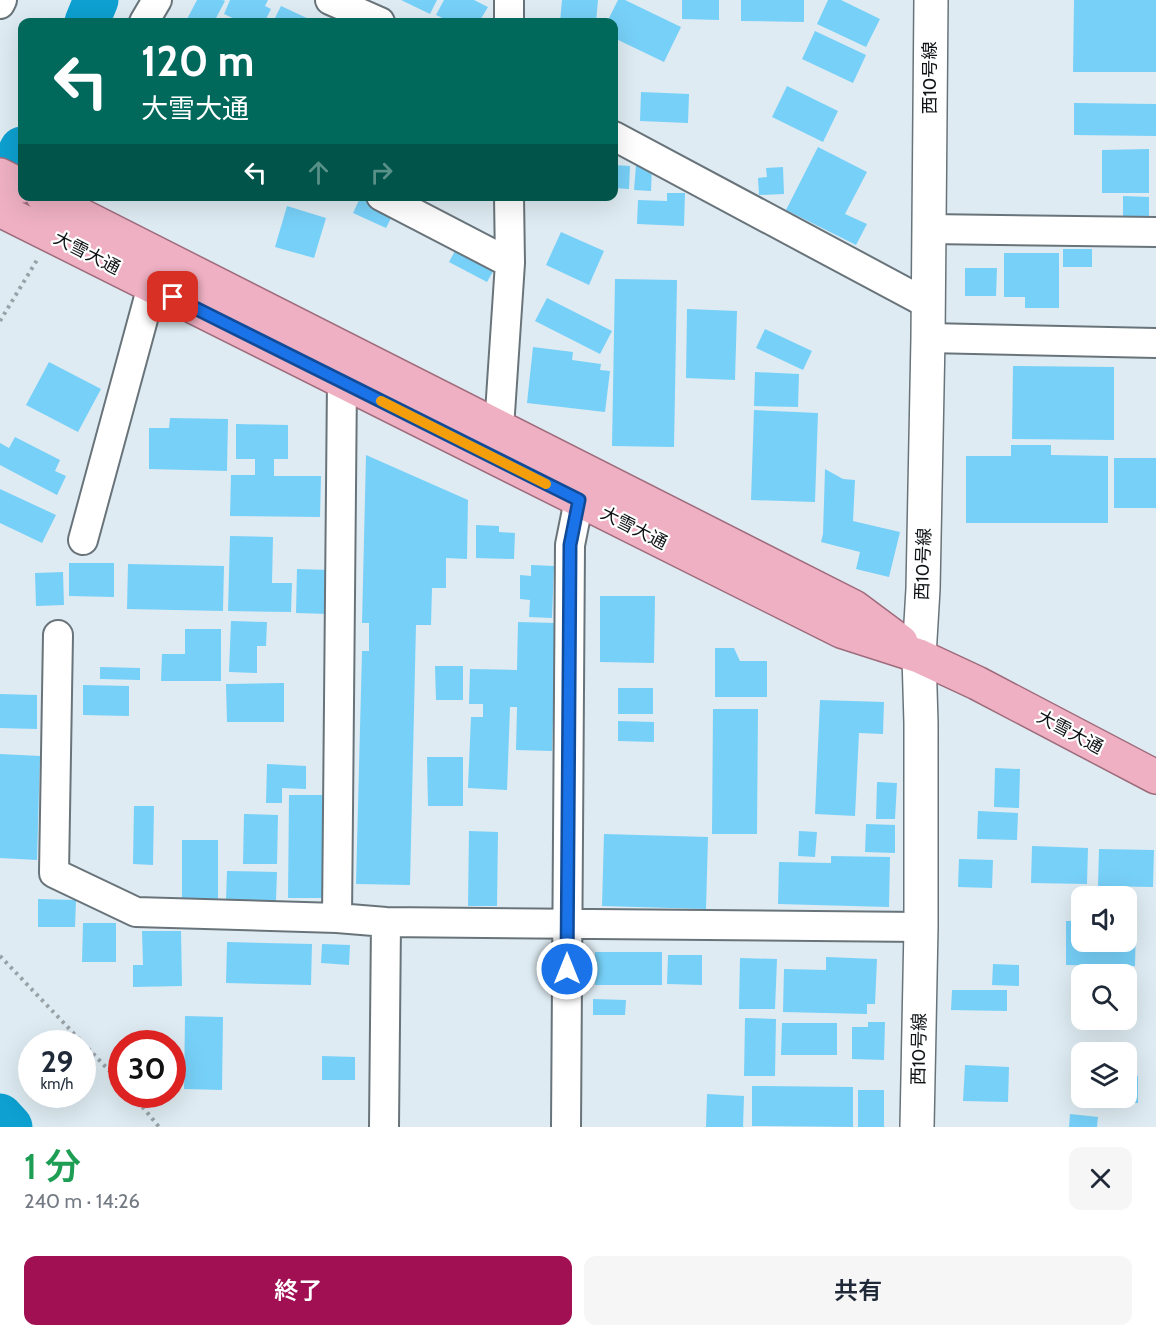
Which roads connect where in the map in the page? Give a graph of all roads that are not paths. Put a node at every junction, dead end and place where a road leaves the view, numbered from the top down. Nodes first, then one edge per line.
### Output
1 (157, 0) edge
2 (330, 0) edge
3 (509, 0) edge
4 (931, 0) edge
5 (146, 18) edge
6 (371, 18) edge
7 (509, 18) edge
8 (618, 138) edge
9 (0, 175) edge
10 (18, 187) edge
11 (391, 201) edge
12 (509, 201) edge
13 (46, 206) edge
14 (0, 210) edge
15 (929, 229) junction
16 (1156, 232) edge
17 (510, 263) junction
18 (152, 286) junction
19 (928, 304) junction
20 (928, 338) junction
21 (1156, 342) edge
22 (342, 381) junction
23 (499, 428) junction
24 (579, 500) junction
25 (83, 540) dead end
26 (58, 635) dead end
27 (919, 656) junction
28 (1156, 777) edge
29 (338, 918) junction
30 (387, 922) junction
31 (567, 924) junction
32 (921, 927) junction
33 (384, 1127) edge
34 (566, 1127) edge
35 (917, 1127) edge

1 - 5 street
2 - 6 street
3 - 7 street
4 - 15 street, 西10号線
8 - 19 street
9 - 10 highway, 大雪大通
11 - 17 street
12 - 17 street
13 - 14 highway, 大雪大通
13 - 18 highway, 大雪大通
13 - 23 highway, 大雪大通
15 - 16 street
15 - 19 street, 西10号線
17 - 23 street
18 - 22 highway, 大雪大通
18 - 25 street
19 - 20 street, 西10号線
20 - 21 street
20 - 27 street, 西10号線
22 - 24 highway, 大雪大通
22 - 29 street
23 - 27 highway, 大雪大通
24 - 27 highway, 大雪大通
24 - 31 street
26 - 29 street
27 - 28 highway, 大雪大通
27 - 32 street, 西10号線
29 - 30 street
30 - 31 street
30 - 33 street
31 - 32 street
31 - 34 street
32 - 35 street, 西10号線

